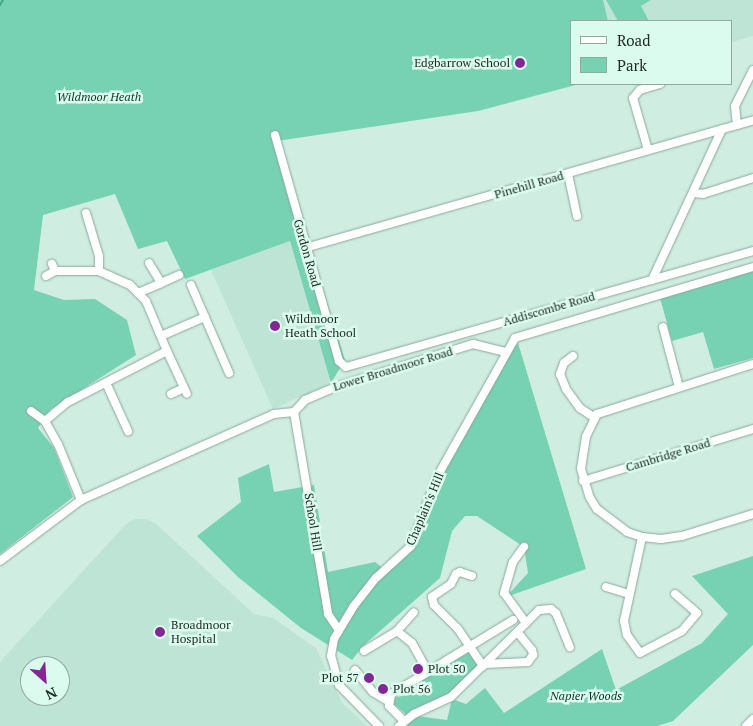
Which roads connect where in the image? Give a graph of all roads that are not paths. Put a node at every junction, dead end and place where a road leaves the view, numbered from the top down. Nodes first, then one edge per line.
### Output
1 (753, 70) edge
2 (657, 85) edge
3 (753, 120) edge
4 (737, 125) junction
5 (722, 129) junction
6 (275, 135) dead end
7 (648, 150) junction
8 (568, 174) junction
9 (753, 178) edge
10 (694, 193) junction
11 (86, 213) dead end
12 (576, 216) dead end
13 (305, 248) junction
14 (753, 251) edge
15 (149, 263) dead end
16 (753, 267) edge
17 (99, 271) junction
18 (179, 275) dead end
19 (46, 276) dead end
20 (652, 280) junction
21 (161, 283) junction
22 (191, 285) dead end
23 (138, 293) junction
24 (205, 317) junction
25 (663, 327) dead end
26 (161, 336) junction
27 (167, 351) junction
28 (505, 352) junction
29 (573, 356) dead end
30 (753, 364) edge
31 (346, 367) joint
32 (229, 373) dead end
33 (107, 384) junction
34 (679, 387) junction
35 (171, 394) dead end
36 (31, 411) dead end
37 (294, 412) junction
38 (596, 416) junction
39 (45, 421) junction
40 (753, 429) edge
41 (128, 431) dead end
42 (583, 481) junction
43 (81, 500) junction
44 (753, 514) edge
45 (642, 537) junction
46 (524, 547) dead end
47 (0, 561) edge
48 (472, 576) dead end
49 (606, 587) dead end
50 (630, 594) junction
51 (675, 594) dead end
52 (414, 612) dead end
53 (513, 620) dead end
54 (526, 623) junction
55 (338, 629) junction
56 (397, 630) junction
57 (518, 632) junction
58 (570, 647) dead end
59 (469, 648) junction
60 (364, 651) dead end
61 (484, 665) junction
62 (355, 670) dead end
63 (428, 672) junction
64 (388, 701) junction
65 (753, 719) edge
66 (401, 723) edge
67 (379, 726) edge
68 (746, 726) edge

1 - 4 street
2 - 7 street
3 - 4 street, Pinehill Road
4 - 5 street, Pinehill Road
5 - 7 street, Pinehill Road
5 - 10 street
6 - 13 street, Gordon Road
7 - 8 street, Pinehill Road
8 - 12 street
8 - 13 street, Pinehill Road
9 - 10 street
10 - 20 street
11 - 17 street
13 - 31 street, Gordon Road
14 - 20 street, Addiscombe Road
15 - 21 street
16 - 28 street
17 - 19 street
17 - 23 street
18 - 21 street
20 - 31 street, Addiscombe Road
21 - 23 street
22 - 24 street
23 - 26 street
24 - 26 street
24 - 32 street
25 - 34 street
26 - 27 street
27 - 33 street
27 - 35 street
28 - 37 street, Lower Broadmoor Road
28 - 55 street, Chaplain's Hill
29 - 38 street
30 - 34 street
33 - 39 street
33 - 41 street
34 - 38 street
36 - 39 street
37 - 43 street, Lower Broadmoor Road
37 - 55 street, School Hill
38 - 42 street
39 - 43 street
40 - 42 street, Cambridge Road
42 - 45 street
43 - 47 street, Lower Broadmoor Road
44 - 45 street
45 - 50 street
46 - 54 street
48 - 59 street
49 - 50 street
50 - 51 street
52 - 56 street
53 - 59 street
54 - 57 street
54 - 58 street
55 - 67 street, Chaplain's Hill
56 - 60 street
56 - 63 street
57 - 61 street
57 - 61 street
59 - 61 street
59 - 63 street
61 - 66 street
62 - 64 street
63 - 64 street
64 - 66 street
65 - 68 street

